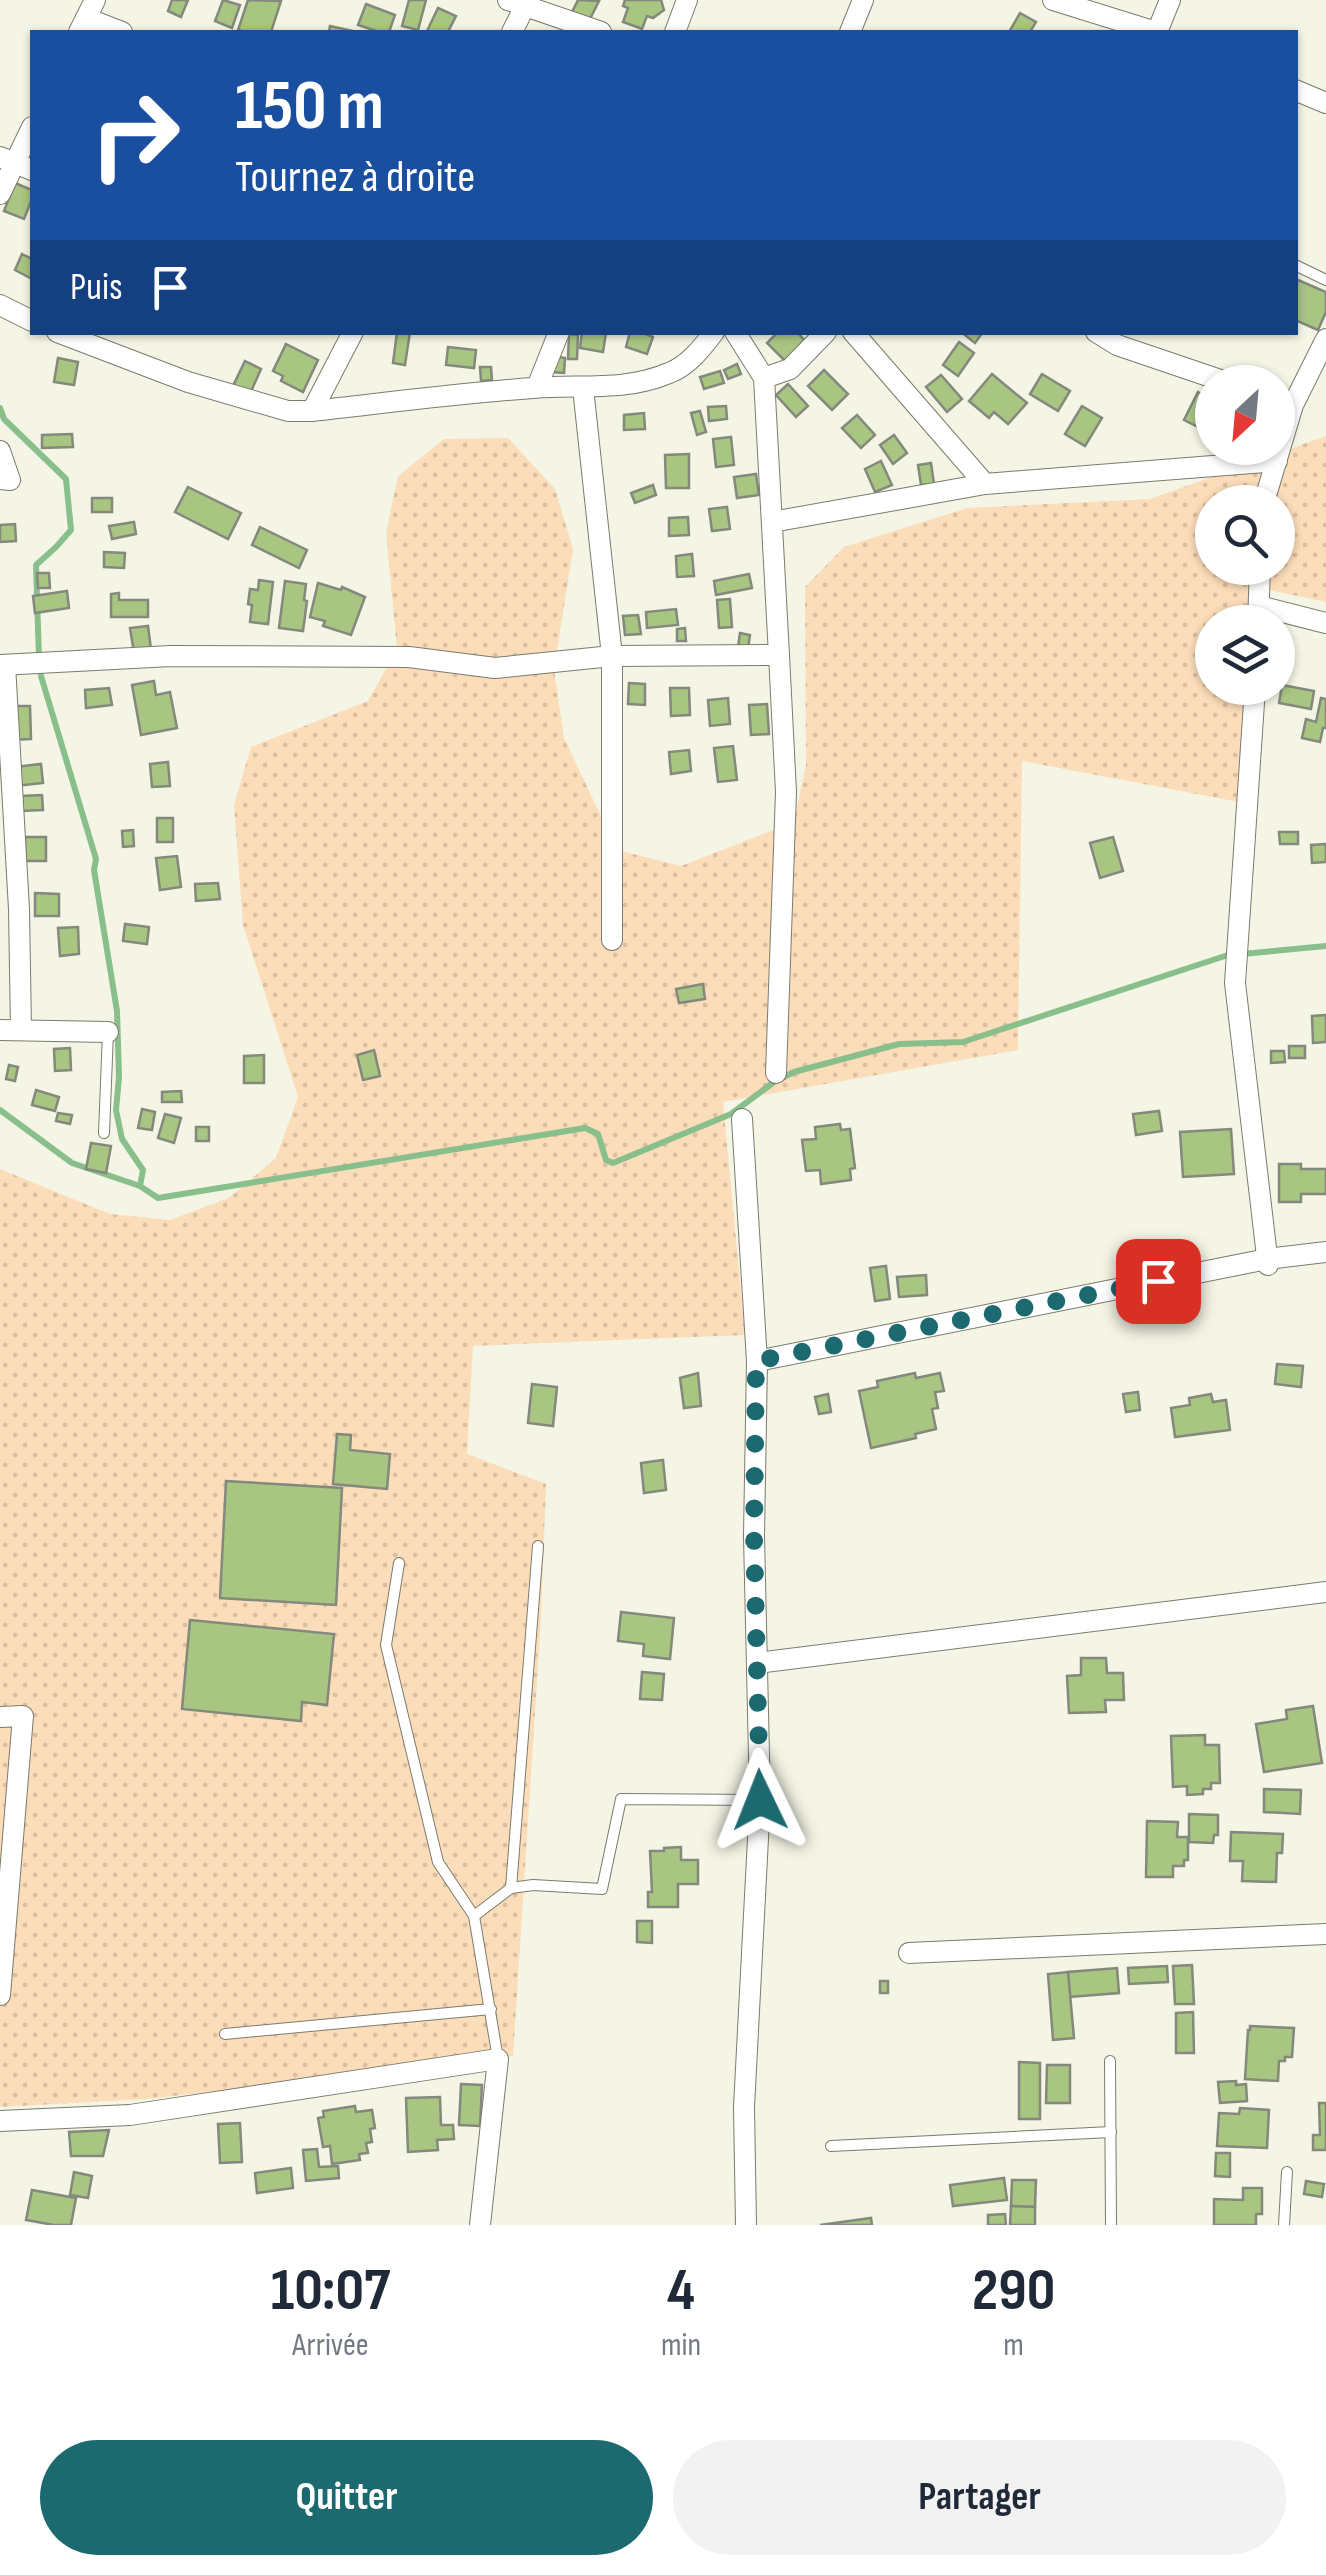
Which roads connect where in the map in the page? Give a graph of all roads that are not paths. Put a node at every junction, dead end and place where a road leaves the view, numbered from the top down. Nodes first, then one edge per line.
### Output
1 (688, 0) edge
2 (863, 0) edge
3 (1053, 0) edge
4 (1170, 0) edge
5 (521, 2) edge
6 (87, 17) edge
7 (117, 30) edge
8 (513, 30) edge
9 (596, 30) edge
10 (676, 30) edge
11 (851, 30) edge
12 (1150, 30) edge
13 (1158, 30) edge
14 (1298, 91) edge
15 (1326, 103) edge
16 (30, 132) edge
17 (16, 164) edge
18 (0, 194) edge
19 (1298, 266) edge
20 (1326, 280) edge
21 (0, 305) edge
22 (30, 320) edge
23 (65, 335) edge
24 (351, 335) edge
25 (558, 335) edge
26 (712, 335) edge
27 (737, 335) edge
28 (823, 335) edge
29 (856, 335) edge
30 (1101, 335) edge
31 (1326, 339) edge
32 (1195, 372) edge
33 (764, 378) junction
34 (538, 387) junction
35 (1295, 387) edge
36 (583, 388) junction
37 (312, 411) junction
38 (0, 451) edge
39 (1226, 465) edge
40 (0, 480) edge
41 (985, 484) junction
42 (772, 522) junction
43 (1295, 619) edge
44 (1326, 623) edge
45 (779, 655) junction
46 (612, 656) junction
47 (3, 665) edge
48 (1255, 705) edge
49 (612, 940) dead end
50 (10, 1030) edge
51 (108, 1032) joint
52 (776, 1073) dead end
53 (742, 1119) dead end
54 (104, 1133) dead end
55 (1326, 1252) edge
56 (1267, 1262) junction
57 (756, 1361) junction
58 (538, 1546) dead end
59 (400, 1563) dead end
60 (1326, 1592) edge
61 (757, 1663) junction
62 (0, 1717) edge
63 (760, 1800) junction
64 (511, 1888) junction
65 (474, 1916) junction
66 (1326, 1934) edge
67 (908, 1953) dead end
68 (0, 1994) edge
69 (490, 2009) junction
70 (224, 2034) dead end
71 (498, 2059) junction
72 (1110, 2061) dead end
73 (0, 2122) edge
74 (1110, 2132) junction
75 (831, 2146) dead end
76 (1287, 2172) dead end
77 (480, 2225) edge
78 (746, 2225) edge
79 (1111, 2225) edge
80 (1284, 2225) edge

1 - 10 street
2 - 11 street
3 - 12 street
4 - 13 street
5 - 8 street
5 - 9 street
6 - 7 street
14 - 15 street
16 - 17 street
17 - 18 street
19 - 20 lane
21 - 22 street
23 - 37 street
24 - 37 street
25 - 34 street
26 - 36 street
27 - 33 street
28 - 33 street
29 - 41 street
30 - 32 street
31 - 35 street
33 - 42 street
34 - 36 street
34 - 37 street
36 - 46 street
38 - 40 street
39 - 41 street
41 - 42 street
42 - 45 street
43 - 44 street
45 - 46 street
45 - 52 street
46 - 47 street
46 - 49 street
47 - 50 street
48 - 56 street
50 - 51 street
51 - 54 lane
53 - 57 street
55 - 56 street
56 - 57 street
57 - 61 street
58 - 64 lane
59 - 65 lane
60 - 61 street
61 - 63 street
62 - 68 street
63 - 64 lane
63 - 78 street
64 - 65 lane
65 - 69 lane
66 - 67 street
69 - 70 lane
69 - 71 lane
71 - 73 street
71 - 77 street
72 - 74 lane
74 - 75 lane
74 - 79 lane
76 - 80 lane

